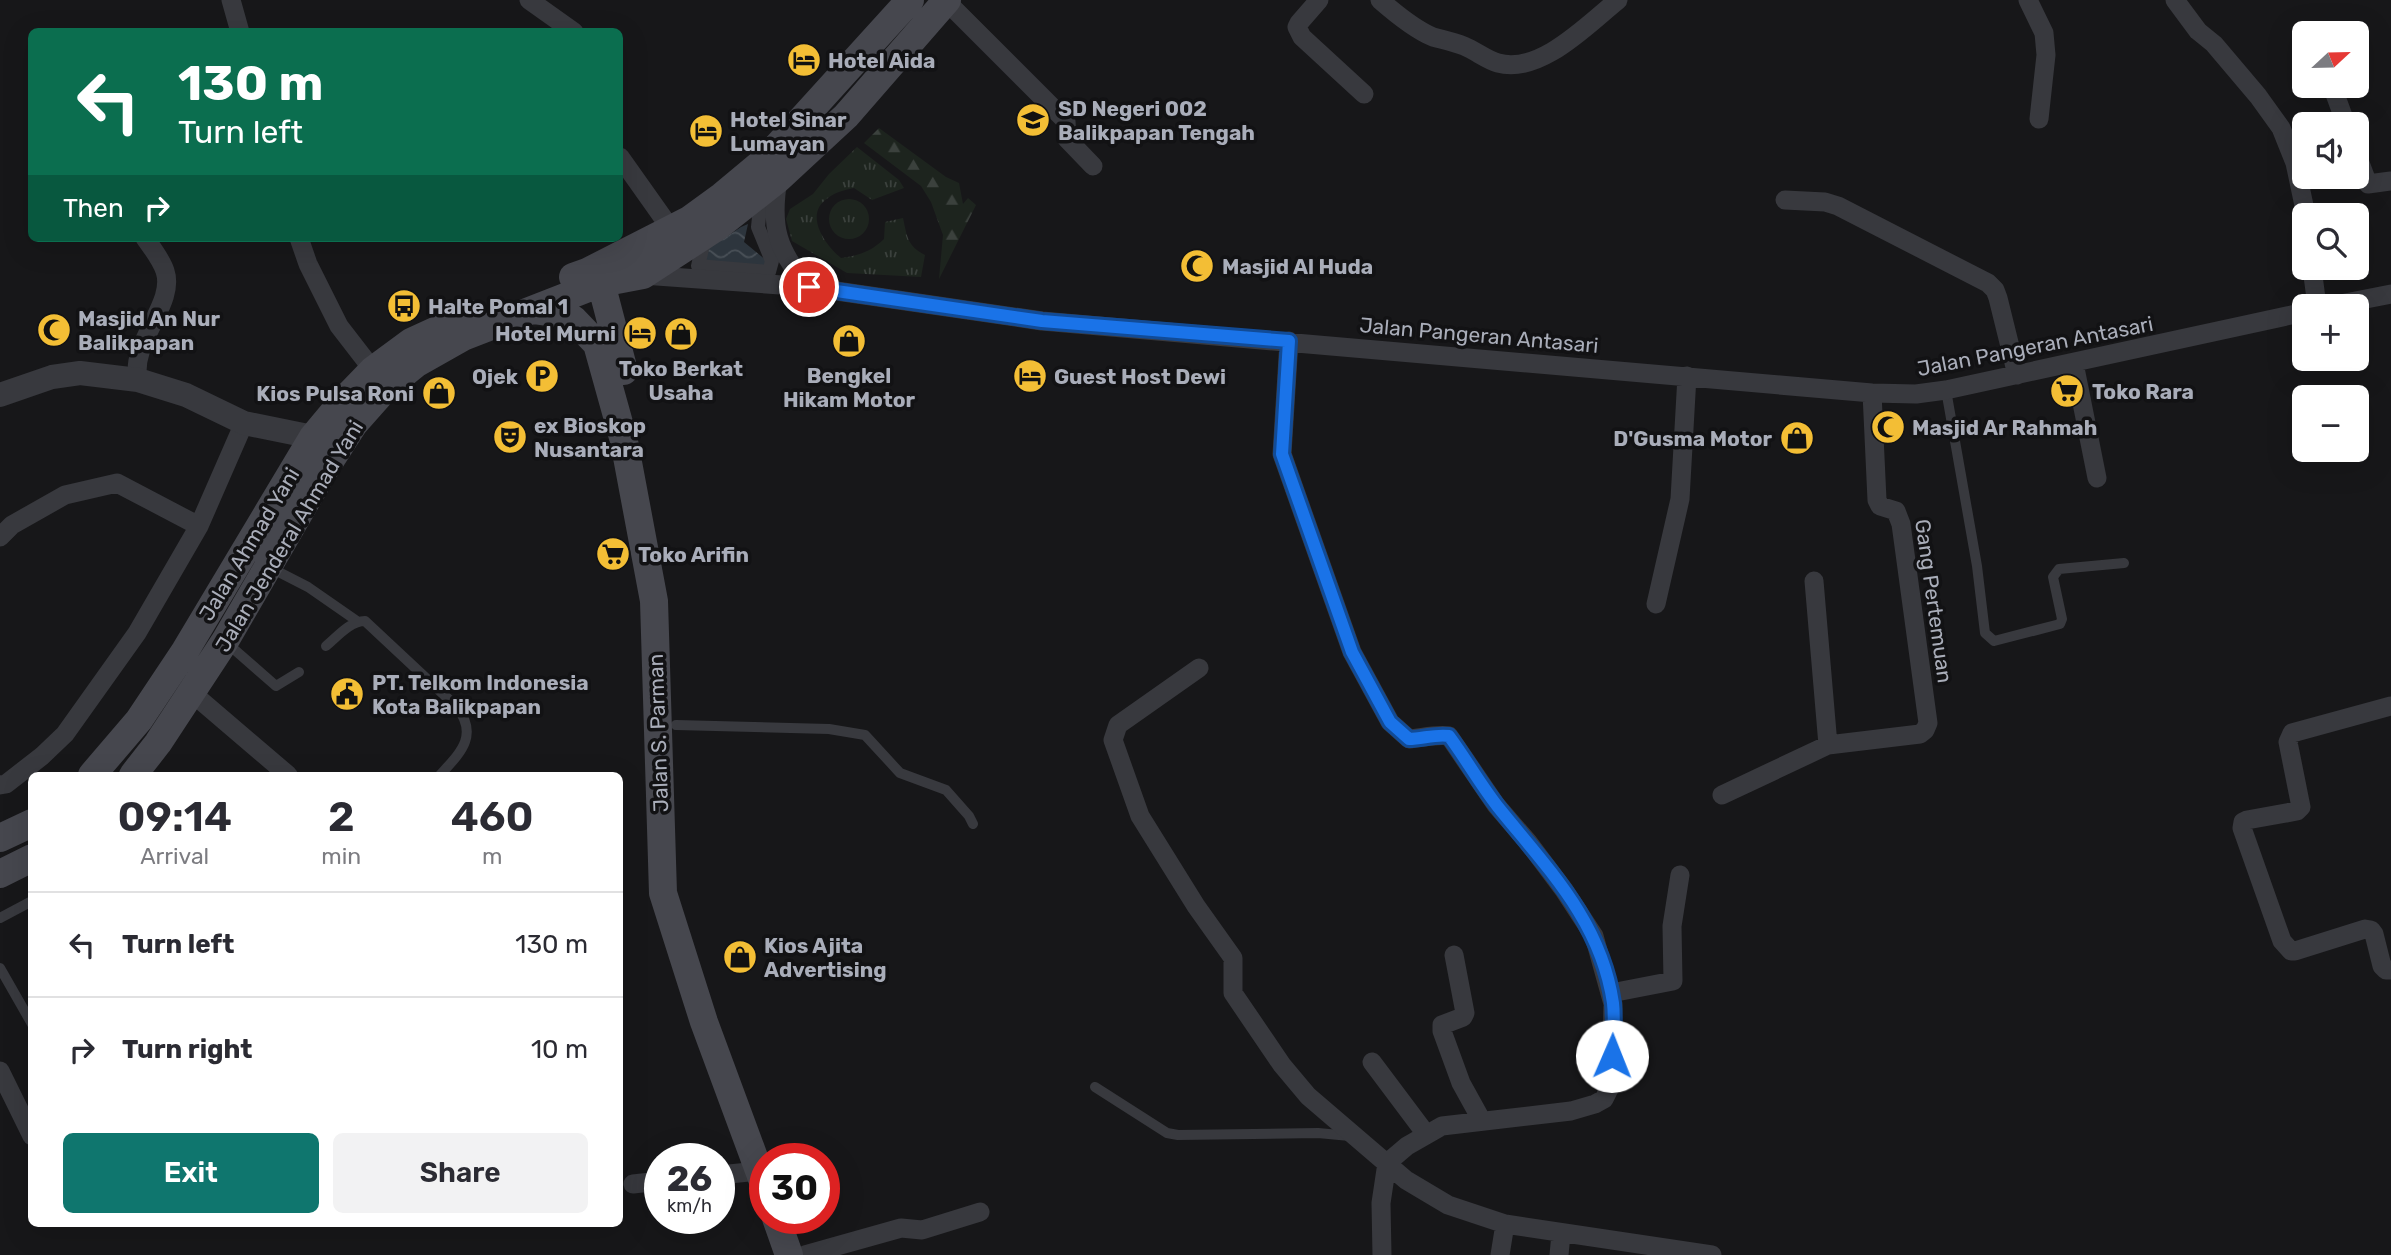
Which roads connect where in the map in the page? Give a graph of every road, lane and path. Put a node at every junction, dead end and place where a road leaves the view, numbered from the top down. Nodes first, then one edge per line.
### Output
1 (232, 0) edge
2 (529, 0) edge
3 (910, 0) edge
4 (1320, 0) edge
5 (1380, 0) edge
6 (1618, 0) edge
7 (2028, 0) edge
8 (2175, 0) edge
9 (946, 1) edge
10 (239, 28) edge
11 (568, 28) edge
12 (1364, 94) dead end
13 (2039, 119) dead end
14 (623, 162) edge
15 (1093, 166) dead end
16 (778, 179) junction
17 (2391, 181) edge
18 (2369, 184) edge
19 (1785, 200) dead end
20 (2303, 203) edge
21 (671, 229) junction
22 (148, 242) edge
23 (300, 242) edge
24 (772, 261) joint
25 (643, 275) junction
26 (601, 283) junction
27 (809, 287) junction
28 (2391, 294) edge
29 (2369, 298) edge
30 (534, 310) junction
31 (2292, 315) edge
32 (1289, 341) junction
33 (2074, 363) junction
34 (373, 370) junction
35 (2017, 375) junction
36 (1687, 376) junction
37 (138, 380) junction
38 (1946, 390) junction
39 (1872, 393) junction
40 (0, 394) edge
41 (244, 424) junction
42 (313, 437) junction
43 (2097, 478) dead end
44 (200, 526) junction
45 (0, 537) edge
46 (2124, 563) dead end
47 (269, 566) junction
48 (1814, 581) dead end
49 (1656, 604) dead end
50 (357, 621) junction
51 (225, 641) junction
52 (326, 646) dead end
53 (185, 652) joint
54 (1199, 668) dead end
55 (299, 671) dead end
56 (192, 694) junction
57 (2391, 706) edge
58 (676, 724) junction
59 (1828, 745) junction
60 (95, 772) edge
61 (135, 772) edge
62 (284, 772) edge
63 (443, 772) edge
64 (0, 785) edge
65 (1722, 795) dead end
66 (973, 824) dead end
67 (28, 825) edge
68 (0, 838) edge
69 (28, 860) edge
70 (0, 874) edge
71 (1680, 875) dead end
72 (28, 903) edge
73 (0, 918) edge
74 (1454, 955) dead end
75 (0, 968) edge
76 (2391, 970) edge
77 (1611, 993) junction
78 (28, 1017) edge
79 (1372, 1062) dead end
80 (0, 1071) edge
81 (1095, 1087) dead end
82 (1482, 1121) junction
83 (28, 1128) edge
84 (1426, 1133) junction
85 (1355, 1136) junction
86 (753, 1143) edge
87 (756, 1143) edge
88 (1387, 1163) junction
89 (644, 1183) edge
90 (633, 1184) dead end
91 (980, 1212) dead end
92 (1505, 1224) junction
93 (782, 1234) edge
94 (797, 1234) edge
95 (1561, 1234) junction
96 (789, 1255) edge
97 (804, 1255) edge
98 (1382, 1255) edge
99 (1500, 1255) edge
100 (1559, 1255) edge
101 (1712, 1255) edge

1 - 10 street
2 - 11 street
3 - 21 main road, Jalan Jenderal Ahmad Yani
4 - 12 street
5 - 6 street
7 - 13 street
8 - 20 street
9 - 15 street
9 - 16 main road, Jalan Jenderal Ahmad Yani
14 - 21 street
16 - 25 main road, Jalan Jenderal Ahmad Yani
16 - 27 street
17 - 18 street
19 - 35 street
21 - 34 main road, Jalan Jenderal Ahmad Yani
22 - 37 street
23 - 34 street
24 - 24 street
25 - 26 main road, Jalan Jenderal Ahmad Yani
25 - 27 street, Jalan Pangeran Antasari
26 - 30 main road, Jalan Jenderal Ahmad Yani
26 - 58 main road, Jalan S. Parman
27 - 32 street, Jalan Pangeran Antasari
28 - 29 street
30 - 47 main road, Jalan Jenderal Ahmad Yani
30 - 86 main road, Jalan S. Parman
31 - 33 street, Jalan Pangeran Antasari
32 - 36 street, Jalan Pangeran Antasari
32 - 77 street
33 - 35 street, Jalan Pangeran Antasari
33 - 43 street
34 - 42 main road, Jalan Jenderal Ahmad Yani
35 - 38 street, Jalan Pangeran Antasari
36 - 39 street, Jalan Pangeran Antasari
36 - 49 street
37 - 40 street
37 - 41 street
38 - 39 street, Jalan Pangeran Antasari
38 - 46 lane
39 - 59 street, Gang Pertemuan
41 - 42 street
41 - 44 street
42 - 53 main road, Jalan Ahmad Yani
44 - 45 street
44 - 64 street
47 - 50 lane
47 - 51 main road, Jalan Jenderal Ahmad Yani
48 - 59 street
50 - 52 lane
50 - 63 lane
51 - 55 lane
51 - 56 main road, Jalan Jenderal Ahmad Yani
53 - 60 main road, Jalan Jenderal Ahmad Yani
54 - 85 street
56 - 61 main road, Jalan Jenderal Ahmad Yani
56 - 62 street
57 - 76 street
58 - 66 lane
58 - 87 main road, Jalan S. Parman
59 - 65 street, Gang Pertemuan
67 - 68 main road
69 - 70 main road
71 - 77 street
72 - 73 lane
74 - 82 street
75 - 78 lane
77 - 82 street
79 - 84 street
80 - 83 street
81 - 85 lane
82 - 84 street
84 - 88 street
85 - 88 street
88 - 92 street
88 - 98 street
89 - 90 street
91 - 97 street
92 - 95 street
92 - 99 street
93 - 96 main road
94 - 97 main road
95 - 100 street
95 - 101 street

